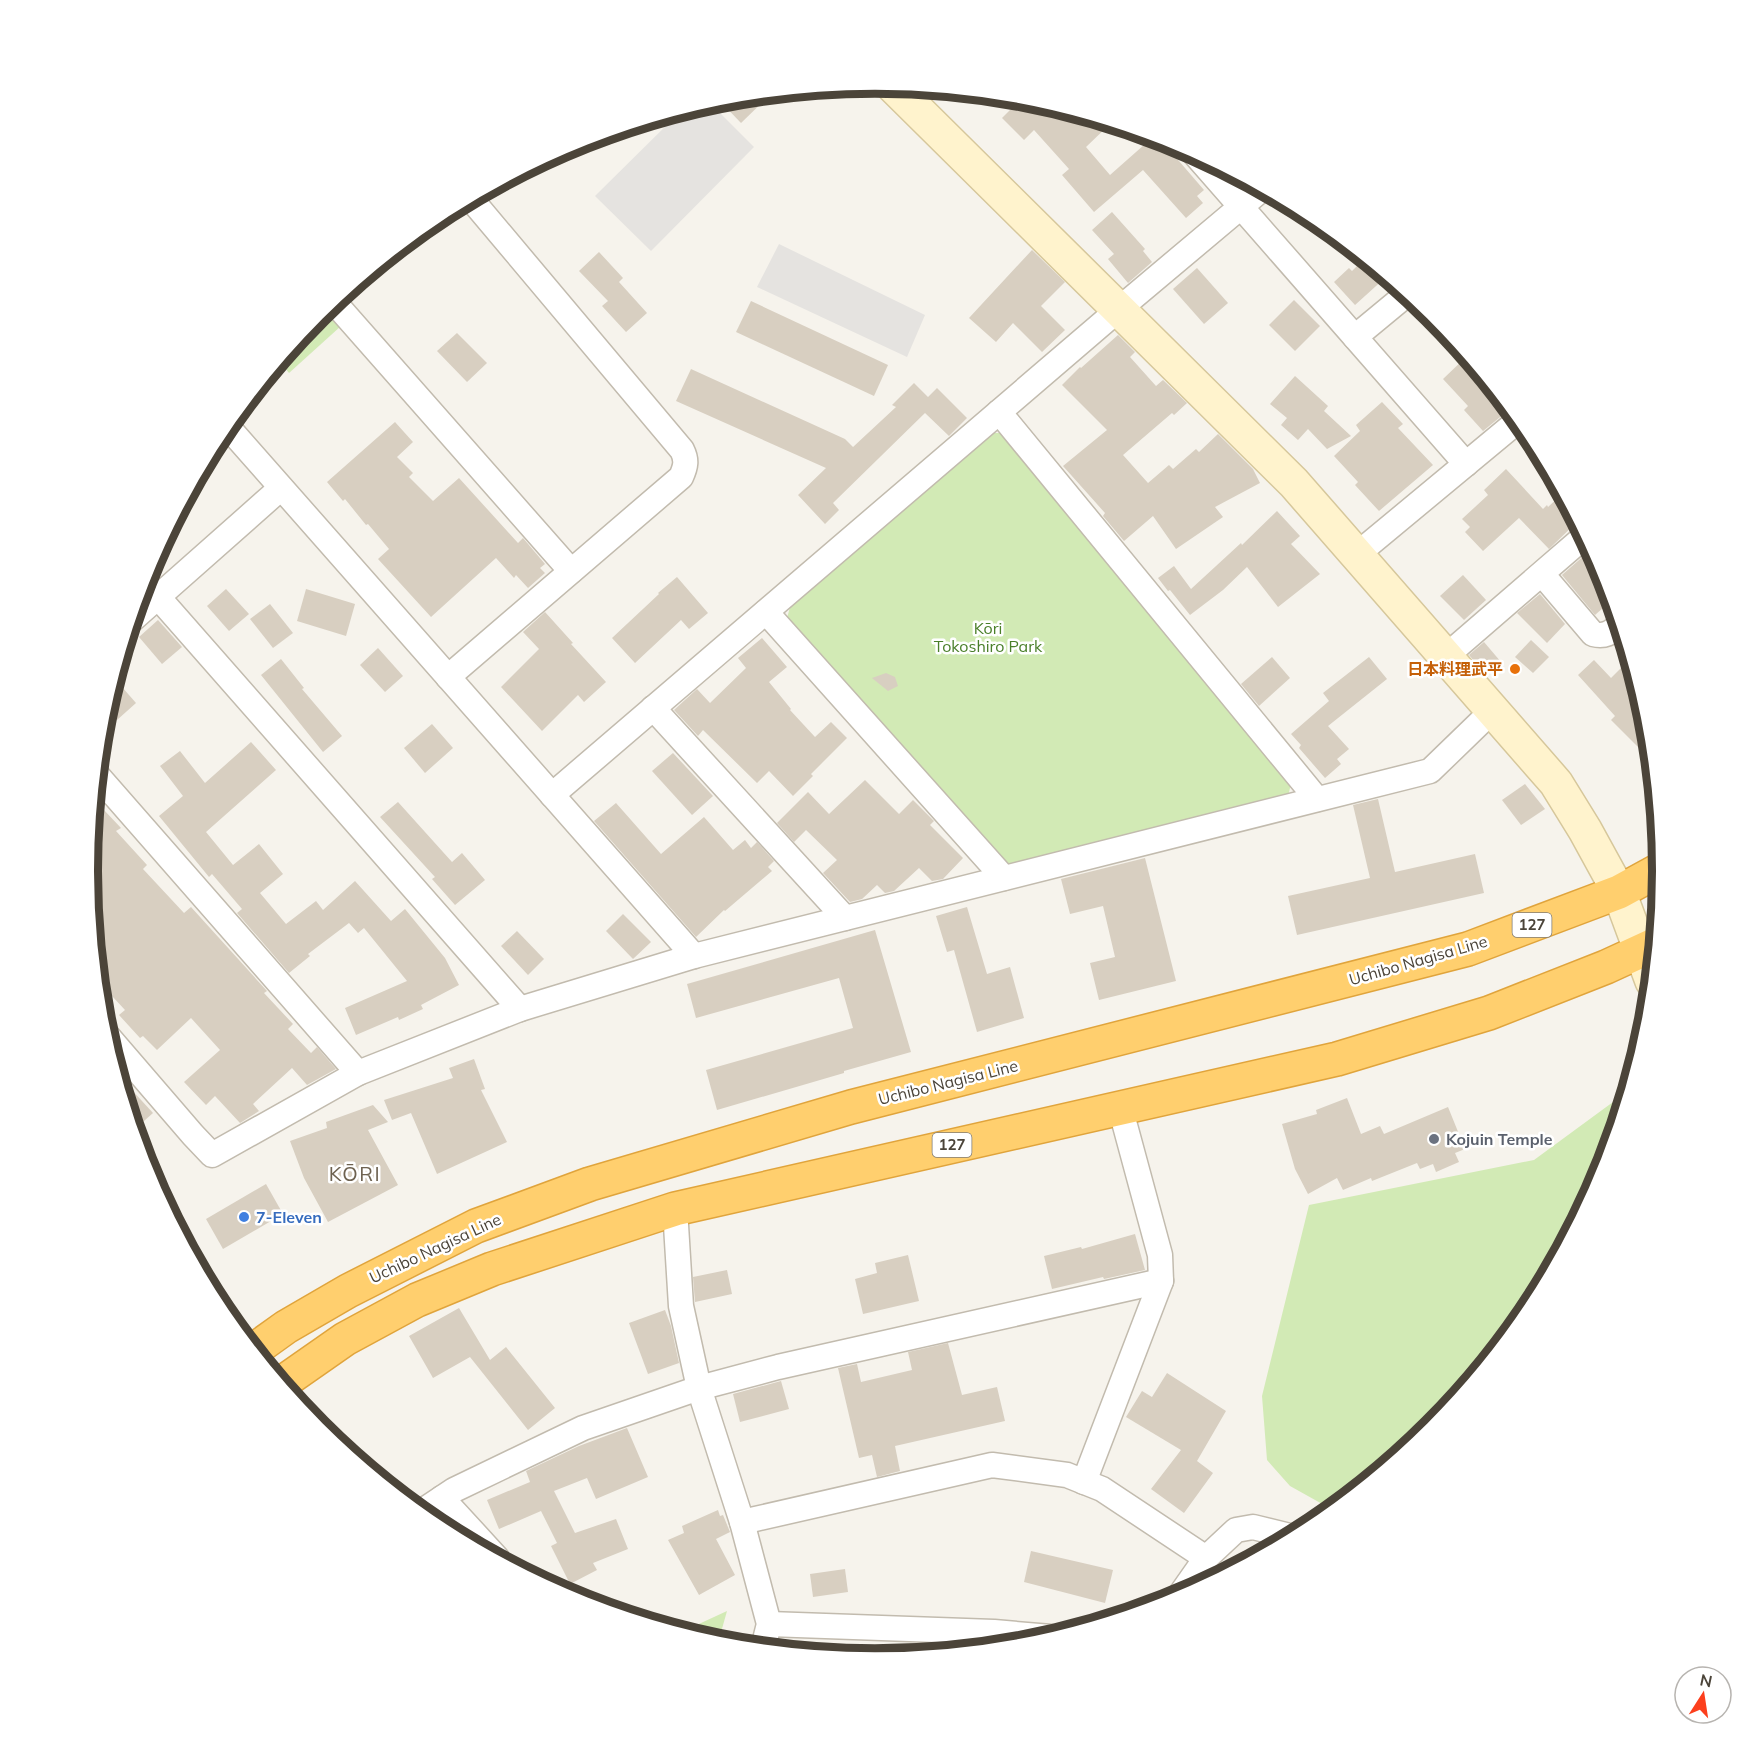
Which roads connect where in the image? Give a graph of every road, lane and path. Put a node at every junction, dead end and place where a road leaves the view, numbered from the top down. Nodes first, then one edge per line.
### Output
1 (902, 95) edge
2 (1209, 171) edge
3 (1256, 195) edge
4 (476, 205) edge
5 (1241, 207) junction
6 (1401, 299) edge
7 (340, 309) edge
8 (1118, 310) junction
9 (1355, 337) junction
10 (999, 412) junction
11 (1512, 426) edge
12 (234, 434) edge
13 (1466, 464) junction
14 (281, 488) junction
15 (1578, 542) edge
16 (1355, 556) junction
17 (571, 571) junction
18 (1542, 574) junction
19 (158, 597) junction
20 (145, 608) edge
21 (766, 612) junction
22 (1614, 630) edge
23 (1444, 657) junction
24 (448, 677) junction
25 (652, 708) junction
26 (1492, 711) junction
27 (104, 782) edge
28 (552, 795) junction
29 (1317, 800) junction
30 (1652, 874) edge
31 (1004, 878) junction
32 (1619, 892) junction
33 (845, 918) junction
34 (1648, 948) edge
35 (694, 956) junction
36 (520, 1009) junction
37 (120, 1051) edge
38 (358, 1073) junction
39 (1120, 1107) junction
40 (675, 1209) junction
41 (1161, 1281) junction
42 (260, 1346) edge
43 (287, 1379) edge
44 (699, 1388) junction
45 (1084, 1482) junction
46 (442, 1498) junction
47 (429, 1507) edge
48 (742, 1522) junction
49 (1281, 1534) edge
50 (481, 1540) edge
51 (1206, 1558) junction
52 (1190, 1581) edge
53 (769, 1623) junction
54 (995, 1639) edge
55 (765, 1641) edge

1 - 8 street
2 - 5 street
3 - 5 street
4 - 17 street
5 - 8 street
5 - 9 street
6 - 9 street
7 - 17 street
8 - 10 street
8 - 16 street
9 - 13 street
10 - 21 street
10 - 29 street
11 - 13 street
12 - 14 street
13 - 16 street
14 - 19 street
14 - 24 street
15 - 18 street
16 - 23 street
17 - 24 street
18 - 22 street
18 - 23 street
19 - 20 street
19 - 36 street
21 - 25 street
21 - 31 street
23 - 26 street
24 - 28 street
25 - 28 street
25 - 33 street
26 - 29 street
26 - 32 street
27 - 38 street
28 - 35 street
29 - 31 street
30 - 32 highway, Uchibo Nagisa Line / 127
31 - 33 street
32 - 34 street
32 - 42 highway, Uchibo Nagisa Line / 127
33 - 35 street
34 - 39 highway, 127
35 - 36 street
36 - 38 street
37 - 38 street
39 - 40 highway, 127
39 - 41 street
40 - 43 highway, 127
40 - 44 street
41 - 44 street
41 - 45 street
44 - 46 street
44 - 48 street
45 - 48 street
45 - 51 street
46 - 47 street
46 - 50 street
48 - 53 street
49 - 51 street
51 - 52 street
53 - 54 street
53 - 55 street

